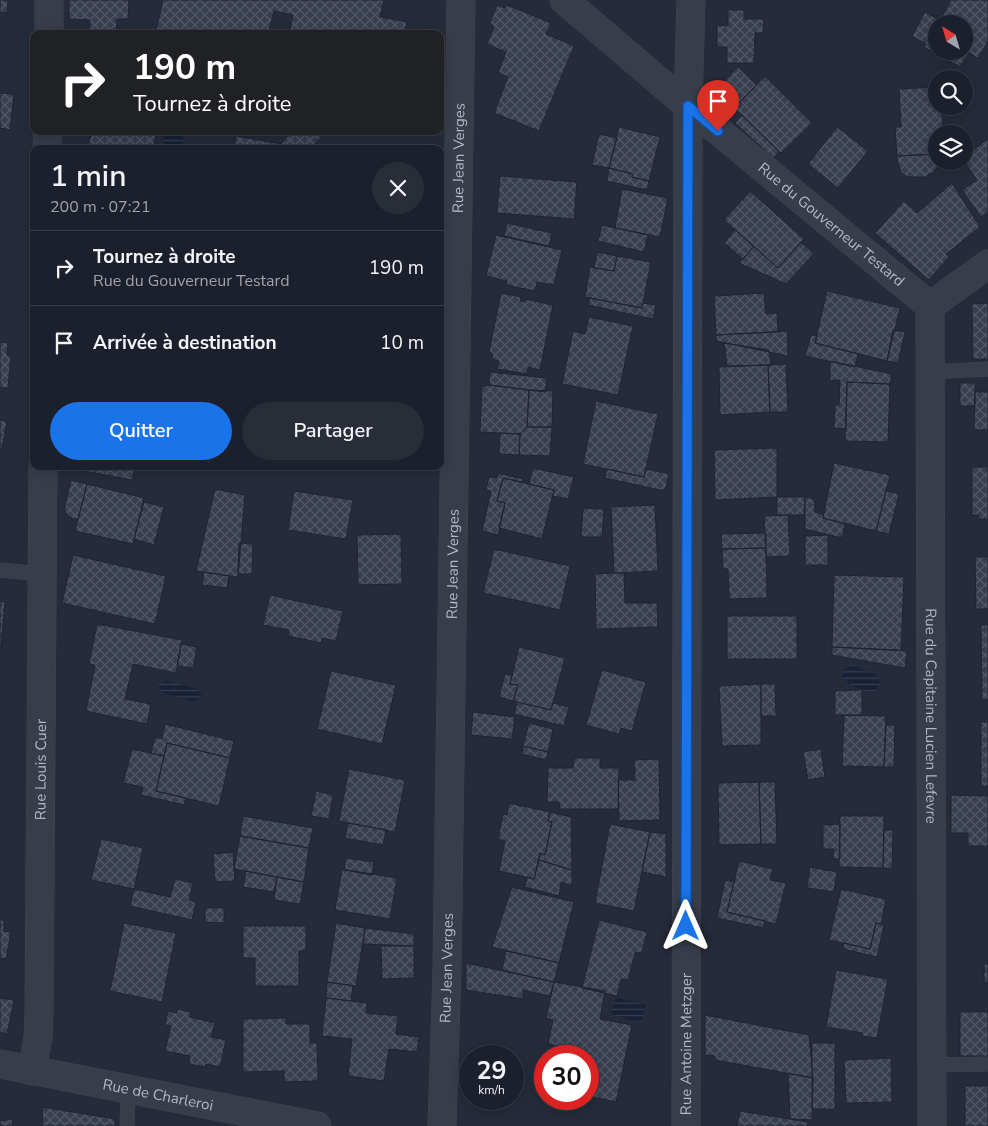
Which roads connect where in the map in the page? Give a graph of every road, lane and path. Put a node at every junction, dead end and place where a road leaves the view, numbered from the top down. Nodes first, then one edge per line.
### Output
1 (49, 0) edge
2 (461, 0) edge
3 (564, 0) edge
4 (690, 0) edge
5 (49, 30) edge
6 (688, 106) junction
7 (988, 264) edge
8 (930, 306) junction
9 (988, 370) edge
10 (930, 372) junction
11 (43, 470) edge
12 (0, 570) edge
13 (41, 574) junction
14 (0, 1064) edge
15 (988, 1064) edge
16 (931, 1065) junction
17 (32, 1071) junction
18 (128, 1090) junction
19 (127, 1126) edge
20 (317, 1126) edge
21 (442, 1126) edge
22 (686, 1126) edge
23 (932, 1126) edge

1 - 5 street
2 - 21 street, Rue Jean Verges
3 - 6 street, Rue du Gouverneur Testard
4 - 6 street, Rue Antoine Metzger
6 - 8 street, Rue du Gouverneur Testard
6 - 22 street, Rue Antoine Metzger
7 - 8 street
8 - 10 street, Rue du Capitaine Lucien Lefevre
9 - 10 lane
10 - 16 street, Rue du Capitaine Lucien Lefevre
11 - 13 street, Rue Louis Cuer
12 - 13 lane
13 - 17 street, Rue Louis Cuer
14 - 17 street, Rue de Charleroi
15 - 16 lane
16 - 23 street, Rue du Capitaine Lucien Lefevre
17 - 18 street, Rue de Charleroi
18 - 19 lane
18 - 20 street, Rue de Charleroi

